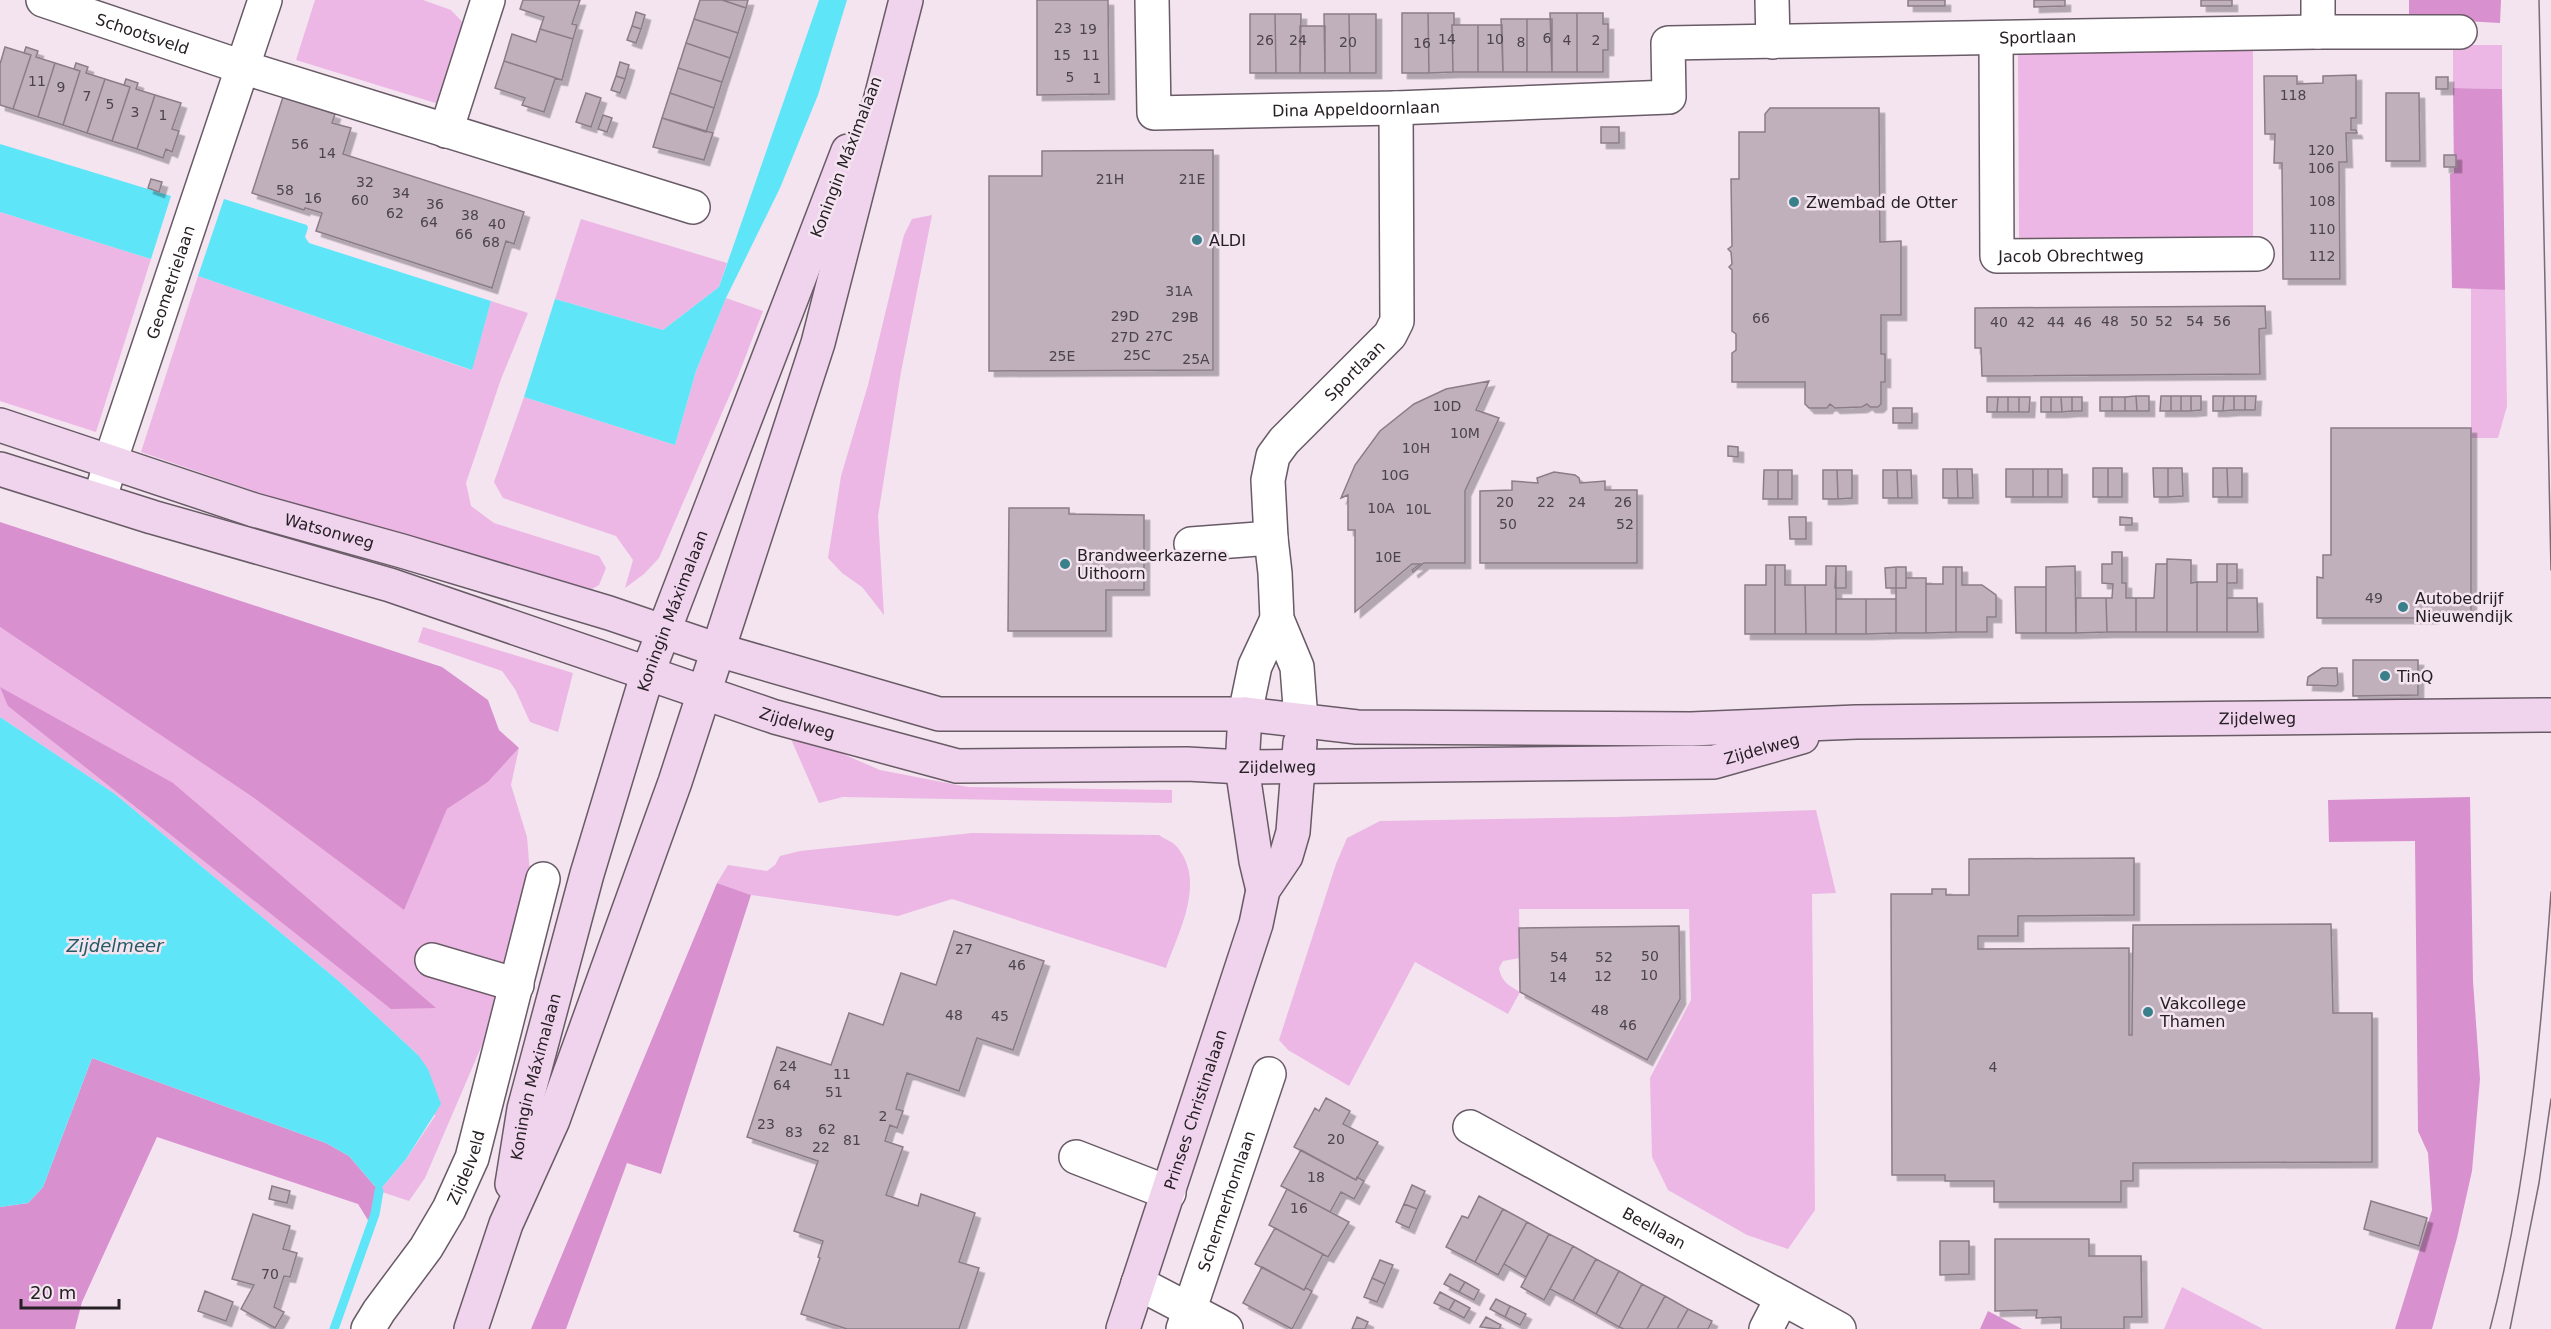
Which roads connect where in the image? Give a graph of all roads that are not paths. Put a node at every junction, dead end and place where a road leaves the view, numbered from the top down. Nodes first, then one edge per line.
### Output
1 (43, 0) edge
2 (265, 0) edge
3 (488, 0) edge
4 (1152, 0) edge
5 (1772, 0) edge
6 (903, 8) edge
7 (2318, 16) edge
8 (2460, 32) dead end
9 (1996, 38) junction
10 (1773, 42) junction
11 (242, 67) junction
12 (1669, 98) joint
13 (1396, 108) junction
14 (446, 131) junction
15 (693, 207) dead end
16 (2257, 254) dead end
17 (0, 424) edge
18 (111, 460) junction
19 (0, 469) edge
20 (100, 499) junction
21 (1271, 538) junction
22 (1191, 544) dead end
23 (1276, 619) junction
24 (662, 631) junction
25 (718, 650) junction
26 (648, 672) junction
27 (704, 694) junction
28 (1245, 714) junction
29 (2551, 715) edge
30 (1301, 720) junction
31 (1856, 722) junction
32 (1299, 766) junction
33 (1242, 767) junction
34 (543, 879) dead end
35 (1263, 890) junction
36 (432, 960) dead end
37 (517, 985) junction
38 (1269, 1074) dead end
39 (1470, 1127) dead end
40 (1076, 1157) dead end
41 (1169, 1193) junction
42 (506, 1224) junction
43 (1138, 1283) junction
44 (1782, 1298) junction
45 (1186, 1319) edge
46 (368, 1329) edge
47 (471, 1329) edge
48 (1123, 1329) edge
49 (1226, 1329) edge
50 (1766, 1329) edge
51 (1839, 1329) edge

1 - 11 street, Schootsveld
2 - 11 street, Geometrielaan
3 - 14 street
4 - 13 street, Dina Appeldoornlaan
5 - 10 street
6 - 24 main road, Koningin Máximalaan
6 - 25 main road, Koningin Máximalaan
7 - 8 street, Sportlaan
7 - 9 street, Sportlaan
9 - 10 street, Sportlaan
9 - 16 street, Jacob Obrechtweg
10 - 12 street, Sportlaan
11 - 14 street
11 - 18 street, Geometrielaan
12 - 13 street, Dina Appeldoornlaan
13 - 21 street, Sportlaan
14 - 15 street
17 - 18 main road, Watsonweg
18 - 20 street, Geometrielaan
18 - 24 main road, Watsonweg
19 - 20 main road, Watsonweg
20 - 26 main road, Watsonweg
21 - 22 street
21 - 23 street, Sportlaan
23 - 28 street, Sportlaan
23 - 30 street, Sportlaan
24 - 25 main road, Watsonweg
24 - 26 main road, Koningin Máximalaan
25 - 27 main road, Koningin Máximalaan
25 - 28 main road, Zijdelweg
26 - 27 main road, Watsonweg
26 - 42 main road, Koningin Máximalaan
27 - 33 main road, Zijdelweg
27 - 42 main road, Koningin Máximalaan
28 - 30 main road, Zijdelweg
28 - 33 main road, Prinses Christinalaan
29 - 31 main road, Zijdelweg
30 - 31 main road, Zijdelweg
30 - 32 main road, Prinses Christinalaan
31 - 32 main road, Zijdelweg
32 - 33 main road, Zijdelweg
32 - 35 main road, Prinses Christinalaan
33 - 35 main road, Prinses Christinalaan
34 - 37 street, Zijdelveld
35 - 41 main road, Prinses Christinalaan
36 - 37 street
37 - 46 street, Zijdelveld
38 - 45 street, Schermerhornlaan
39 - 44 street, Beellaan
40 - 41 street
41 - 43 main road, Prinses Christinalaan
42 - 47 main road, Koningin Máximalaan
43 - 45 street
43 - 48 main road, Prinses Christinalaan
44 - 50 street
44 - 51 street, Beellaan
45 - 49 street

